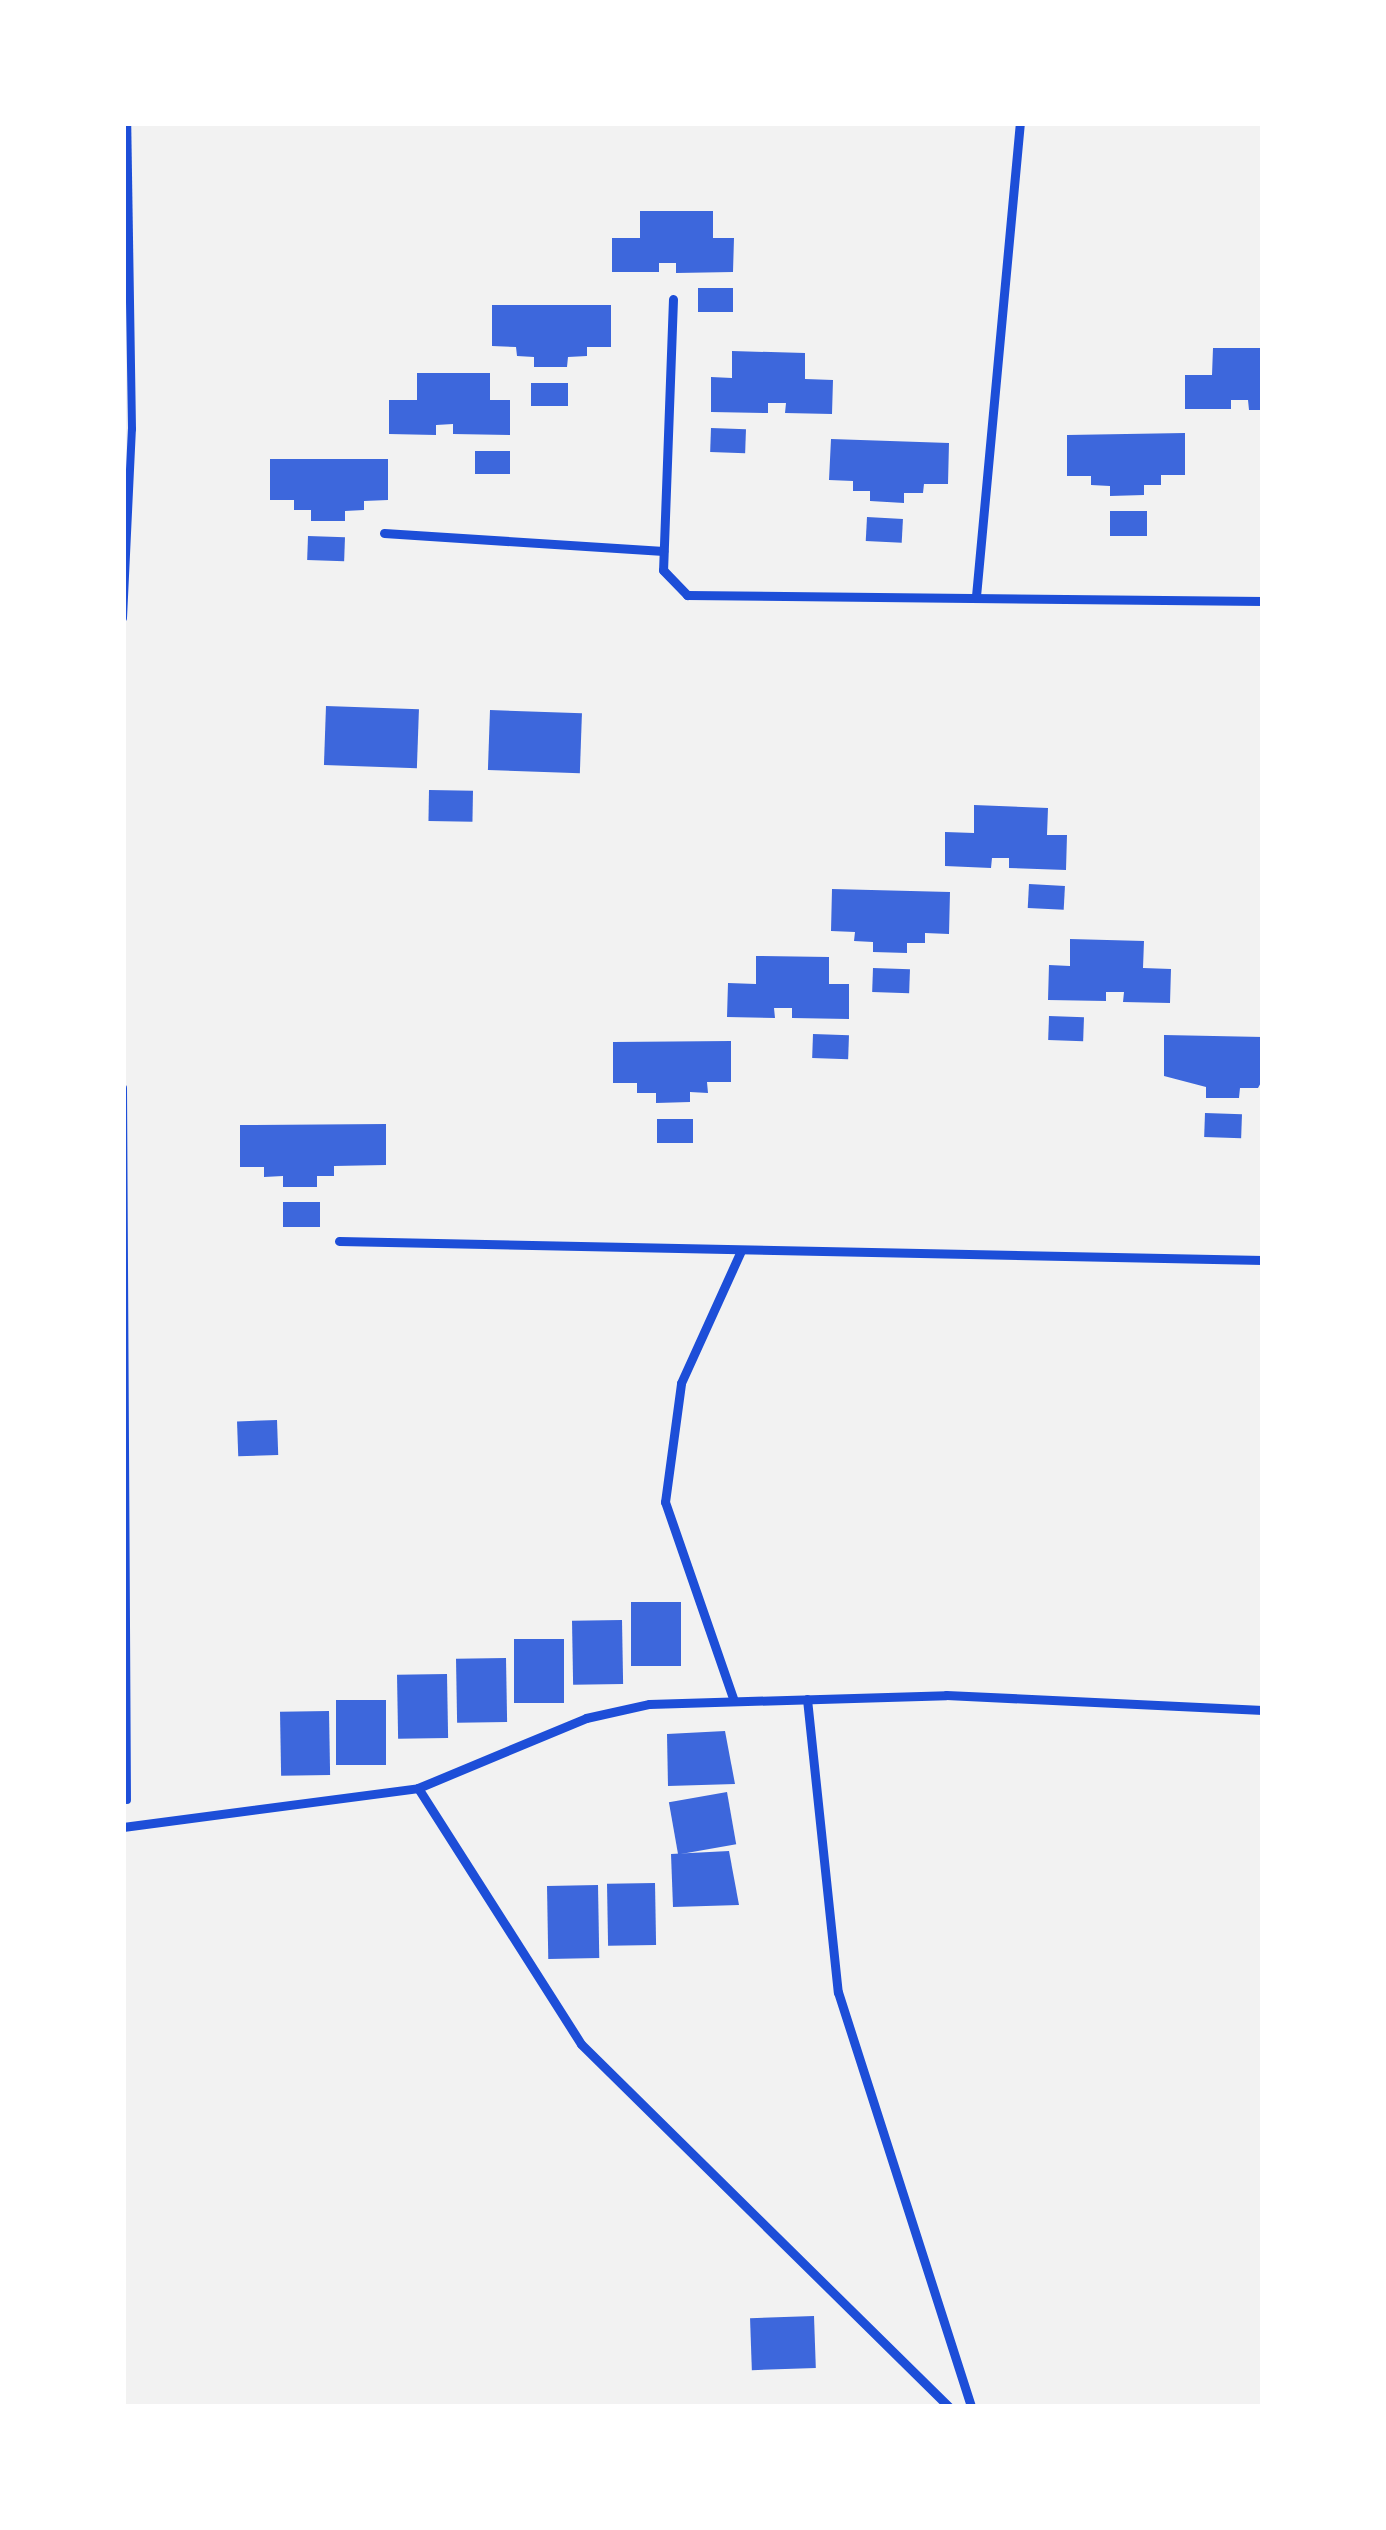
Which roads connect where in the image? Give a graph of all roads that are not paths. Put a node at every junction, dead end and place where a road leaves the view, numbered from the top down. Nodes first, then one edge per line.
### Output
1 (1019, 123) edge
2 (673, 299) dead end
3 (384, 533) dead end
4 (663, 551) junction
5 (976, 596) junction
6 (1263, 601) edge
7 (339, 1241) dead end
8 (741, 1251) junction
9 (1263, 1261) edge
10 (807, 1699) junction
11 (734, 1701) junction
12 (1263, 1710) edge
13 (418, 1788) junction
14 (125, 1827) edge
15 (949, 2407) edge
16 (971, 2407) edge

1 - 5 lane
2 - 4 lane
3 - 4 lane
4 - 5 lane
5 - 6 lane
7 - 8 lane
8 - 9 lane
8 - 11 lane
10 - 11 lane
10 - 12 lane
10 - 16 lane
11 - 13 lane
13 - 14 lane
13 - 15 lane

